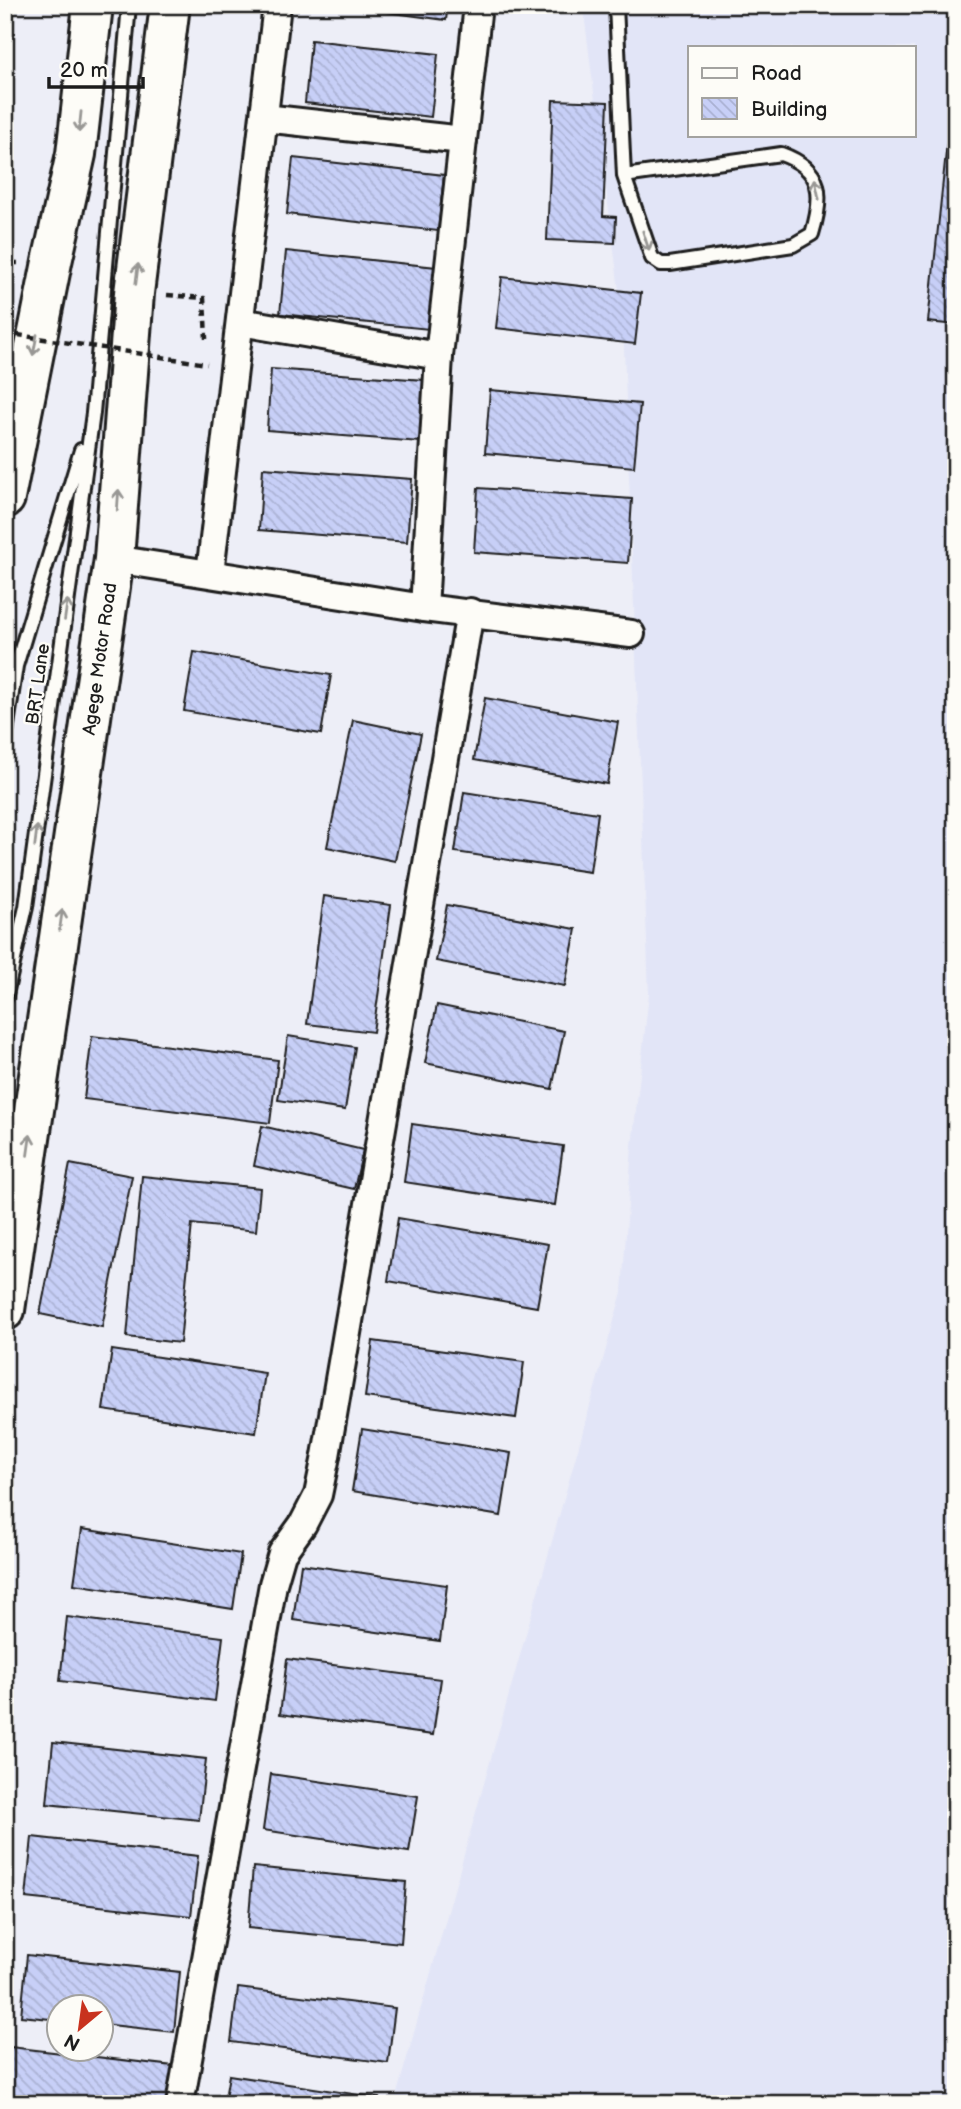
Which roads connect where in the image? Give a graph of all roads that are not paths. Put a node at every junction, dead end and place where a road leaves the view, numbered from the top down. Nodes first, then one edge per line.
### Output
1 (93, 5) edge
2 (129, 5) edge
3 (170, 5) edge
4 (277, 5) edge
5 (478, 5) edge
6 (616, 5) edge
7 (264, 117) junction
8 (463, 140) junction
9 (624, 176) junction
10 (240, 322) junction
11 (439, 356) junction
12 (93, 413) junction
13 (5, 498) edge
14 (114, 559) junction
15 (210, 573) junction
16 (424, 608) junction
17 (471, 612) junction
18 (631, 634) dead end
19 (5, 739) edge
20 (5, 999) edge
21 (5, 1310) edge
22 (180, 2104) edge

1 -> 13 highway
2 - 12 lane, BRT Lane
14 -> 3 highway, Agege Motor Road
4 - 7 street
5 - 8 street
6 - 9 lane
7 - 8 street
7 - 10 street
8 - 11 street
9 -> 9 lane
10 - 11 street
10 - 15 street
11 - 16 street
12 - 19 lane, BRT Lane
20 -> 12 lane, BRT Lane
14 - 15 street
21 -> 14 highway, Agege Motor Road
15 - 16 street
16 - 17 street
17 - 18 street
17 - 22 street

